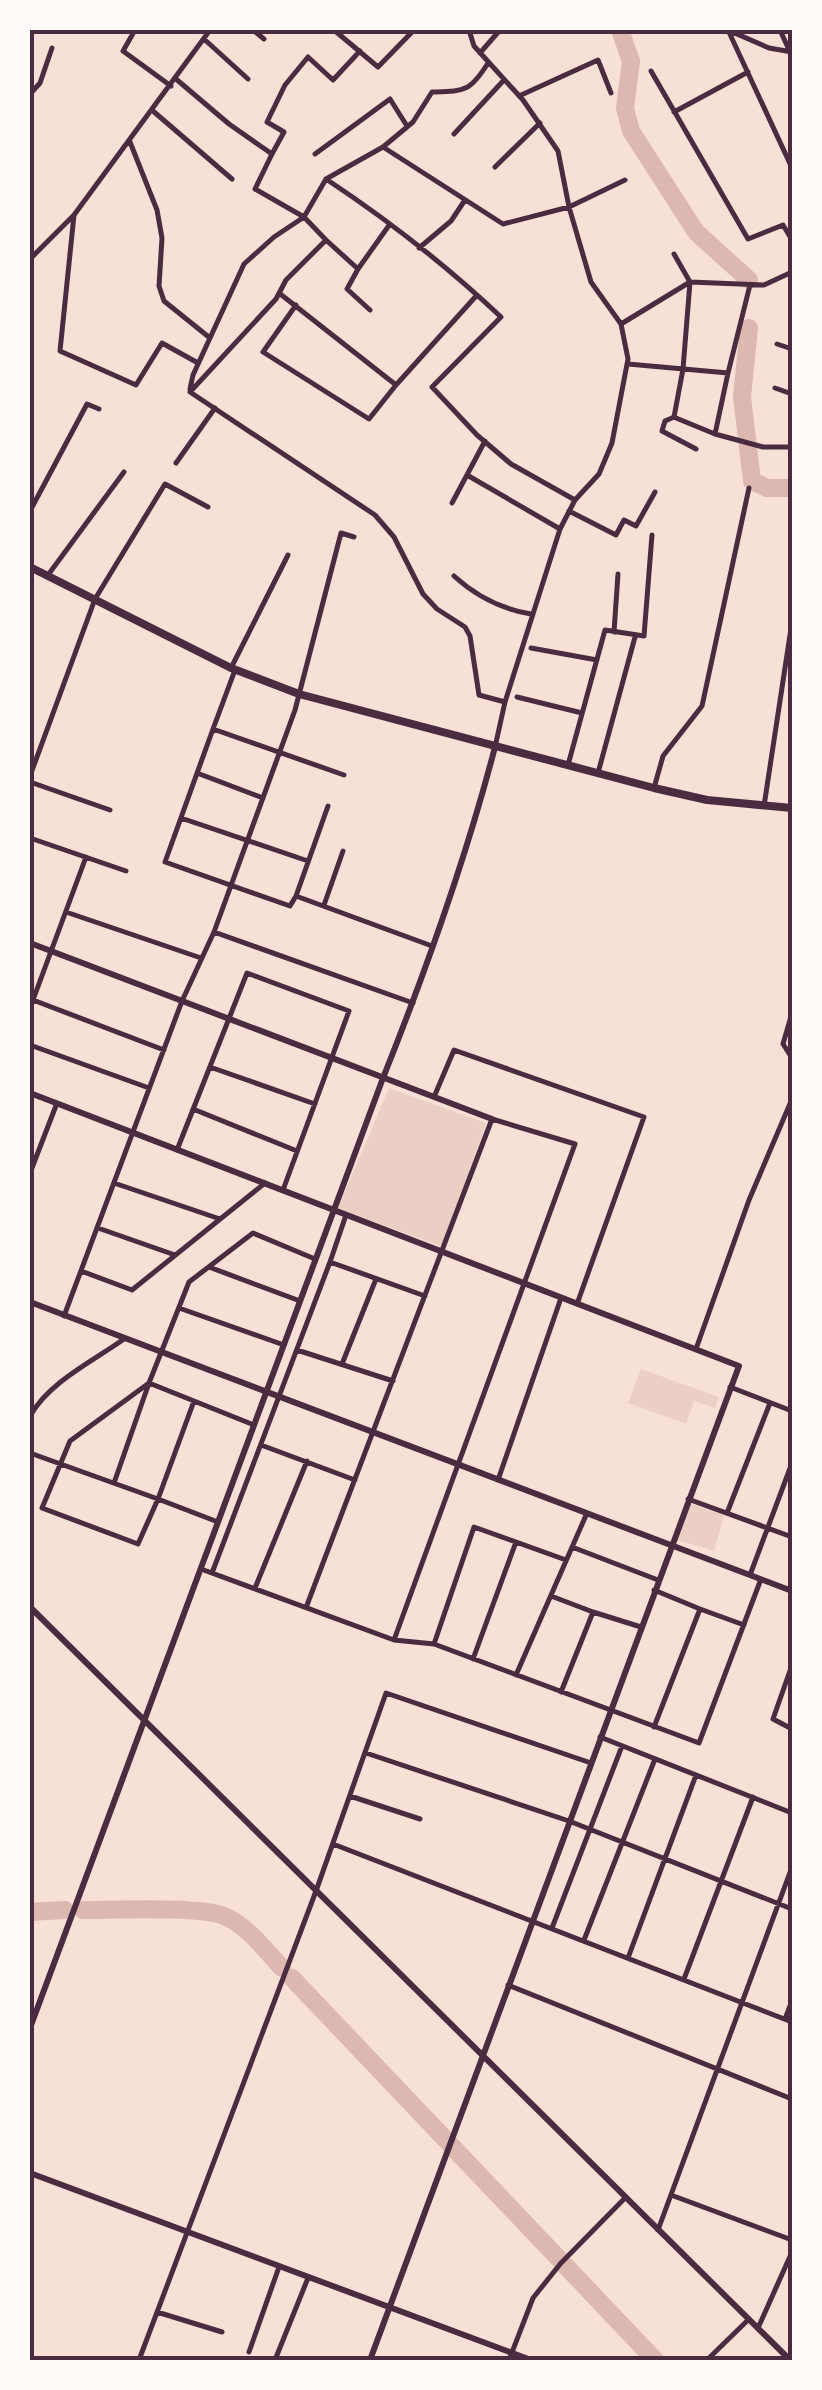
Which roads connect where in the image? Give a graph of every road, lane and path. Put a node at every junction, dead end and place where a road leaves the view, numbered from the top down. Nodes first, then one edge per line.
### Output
1 (135, 30) edge
2 (210, 30) edge
3 (253, 30) edge
4 (334, 30) edge
5 (414, 30) edge
6 (469, 30) edge
7 (500, 30) edge
8 (728, 30) edge
9 (780, 30) edge
10 (204, 39) junction
11 (264, 39) dead end
12 (52, 48) dead end
13 (360, 51) junction
14 (791, 52) edge
15 (480, 54) junction
16 (488, 63) junction
17 (651, 71) dead end
18 (748, 72) junction
19 (248, 78) dead end
20 (176, 79) junction
21 (504, 80) junction
22 (171, 86) junction
23 (611, 93) dead end
24 (30, 94) edge
25 (519, 96) junction
26 (152, 111) junction
27 (674, 112) junction
28 (540, 123) junction
29 (407, 126) junction
30 (454, 134) dead end
31 (792, 134) edge
32 (780, 139) junction
33 (130, 142) junction
34 (383, 148) junction
35 (272, 154) junction
36 (315, 154) dead end
37 (495, 166) dead end
38 (792, 168) edge
39 (232, 179) dead end
40 (326, 180) junction
41 (625, 180) dead end
42 (465, 200) junction
43 (569, 207) junction
44 (74, 215) junction
45 (304, 217) junction
46 (390, 224) junction
47 (326, 240) junction
48 (792, 240) edge
49 (419, 248) junction
50 (674, 254) dead end
51 (30, 259) edge
52 (358, 269) junction
53 (792, 272) edge
54 (690, 282) junction
55 (750, 284) junction
56 (279, 293) junction
57 (478, 294) junction
58 (296, 304) junction
59 (370, 310) dead end
60 (621, 324) junction
61 (210, 338) junction
62 (777, 344) dead end
63 (792, 349) edge
64 (198, 363) junction
65 (628, 364) junction
66 (684, 369) junction
67 (728, 373) junction
68 (396, 385) junction
69 (775, 388) dead end
70 (190, 392) junction
71 (792, 394) edge
72 (215, 408) junction
73 (99, 409) dead end
74 (674, 418) junction
75 (714, 434) junction
76 (485, 440) junction
77 (792, 447) edge
78 (696, 450) dead end
79 (176, 462) dead end
80 (124, 472) dead end
81 (467, 475) junction
82 (749, 488) dead end
83 (655, 492) dead end
84 (575, 500) junction
85 (452, 503) dead end
86 (208, 507) dead end
87 (30, 511) edge
88 (569, 511) junction
89 (560, 529) junction
90 (652, 536) dead end
91 (354, 537) dead end
92 (288, 555) dead end
93 (30, 567) edge
94 (618, 574) dead end
95 (48, 575) junction
96 (454, 576) dead end
97 (96, 599) junction
98 (531, 614) junction
99 (792, 622) edge
100 (614, 632) junction
101 (636, 637) junction
102 (531, 648) dead end
103 (597, 660) junction
104 (233, 669) junction
105 (299, 694) junction
106 (518, 698) dead end
107 (504, 702) junction
108 (582, 713) junction
109 (213, 730) junction
110 (494, 747) junction
111 (279, 753) junction
112 (568, 765) junction
113 (197, 773) junction
114 (598, 773) junction
115 (344, 774) dead end
116 (30, 779) edge
117 (654, 788) junction
118 (263, 798) junction
119 (328, 806) dead end
120 (764, 806) junction
121 (792, 808) edge
122 (110, 810) dead end
123 (181, 818) junction
124 (30, 838) edge
125 (247, 841) junction
126 (343, 852) dead end
127 (86, 857) junction
128 (308, 861) junction
129 (126, 871) dead end
130 (231, 886) junction
131 (296, 896) junction
132 (323, 906) junction
133 (66, 912) junction
134 (214, 932) junction
135 (30, 943) edge
136 (435, 947) junction
137 (51, 952) junction
138 (201, 958) junction
139 (33, 1000) junction
140 (182, 1002) junction
141 (413, 1003) junction
142 (30, 1008) edge
143 (792, 1013) edge
144 (228, 1019) junction
145 (30, 1046) edge
146 (164, 1050) junction
147 (331, 1058) junction
148 (792, 1058) edge
149 (210, 1066) junction
150 (383, 1078) junction
151 (150, 1088) junction
152 (30, 1093) edge
153 (434, 1097) junction
154 (792, 1099) edge
155 (57, 1104) junction
156 (315, 1104) junction
157 (193, 1109) junction
158 (492, 1119) junction
159 (133, 1132) junction
160 (178, 1150) junction
161 (297, 1151) junction
162 (30, 1173) edge
163 (114, 1183) junction
164 (265, 1183) junction
165 (283, 1190) junction
166 (334, 1210) junction
167 (346, 1215) junction
168 (220, 1220) junction
169 (98, 1228) junction
170 (442, 1252) junction
171 (175, 1255) junction
172 (316, 1259) junction
173 (330, 1262) junction
174 (208, 1266) junction
175 (81, 1271) junction
176 (376, 1278) junction
177 (523, 1283) junction
178 (426, 1296) junction
179 (561, 1298) junction
180 (300, 1301) junction
181 (30, 1302) edge
182 (577, 1304) junction
183 (179, 1308) junction
184 (64, 1316) junction
185 (124, 1339) junction
186 (284, 1345) junction
187 (297, 1350) junction
188 (696, 1350) junction
189 (161, 1353) junction
190 (342, 1364) junction
191 (394, 1381) junction
192 (149, 1384) junction
193 (729, 1387) junction
194 (266, 1392) junction
195 (280, 1397) junction
196 (194, 1401) junction
197 (770, 1403) junction
198 (792, 1412) edge
199 (30, 1416) edge
200 (254, 1424) junction
201 (374, 1433) junction
202 (261, 1446) junction
203 (30, 1453) edge
204 (307, 1461) junction
205 (792, 1463) edge
206 (62, 1464) junction
207 (458, 1464) junction
208 (355, 1480) junction
209 (498, 1480) junction
210 (114, 1483) junction
211 (158, 1499) junction
212 (688, 1499) junction
213 (587, 1513) junction
214 (728, 1513) junction
215 (218, 1522) junction
216 (768, 1528) junction
217 (792, 1537) edge
218 (516, 1542) junction
219 (671, 1545) junction
220 (572, 1547) junction
221 (566, 1560) junction
222 (201, 1569) junction
223 (212, 1573) junction
224 (750, 1575) junction
225 (761, 1579) junction
226 (658, 1580) junction
227 (255, 1588) junction
228 (654, 1590) junction
229 (792, 1591) edge
230 (551, 1596) junction
231 (307, 1605) junction
232 (30, 1607) edge
233 (700, 1610) junction
234 (592, 1612) junction
235 (744, 1624) junction
236 (640, 1627) junction
237 (394, 1640) junction
238 (434, 1644) junction
239 (473, 1658) junction
240 (792, 1664) edge
241 (516, 1675) junction
242 (561, 1692) junction
243 (610, 1710) junction
244 (145, 1720) junction
245 (654, 1727) junction
246 (792, 1728) edge
247 (600, 1737) junction
248 (622, 1746) junction
249 (366, 1753) junction
250 (654, 1759) junction
251 (590, 1762) junction
252 (696, 1775) junction
253 (350, 1796) junction
254 (753, 1798) junction
255 (792, 1803) edge
256 (790, 1812) edge
257 (420, 1820) dead end
258 (569, 1820) junction
259 (590, 1829) junction
260 (622, 1842) junction
261 (332, 1844) junction
262 (664, 1858) junction
263 (792, 1868) edge
264 (722, 1881) junction
265 (316, 1891) junction
266 (778, 1904) junction
267 (792, 1910) edge
268 (532, 1920) junction
269 (552, 1928) junction
270 (584, 1940) junction
271 (628, 1958) junction
272 (684, 1980) junction
273 (508, 1984) junction
274 (792, 2001) edge
275 (742, 2002) junction
276 (789, 2020) edge
277 (30, 2028) edge
278 (482, 2056) junction
279 (718, 2070) junction
280 (792, 2100) edge
281 (30, 2173) edge
282 (671, 2195) junction
283 (626, 2198) junction
284 (658, 2230) junction
285 (188, 2234) junction
286 (792, 2240) edge
287 (792, 2252) edge
288 (279, 2267) junction
289 (308, 2278) junction
290 (389, 2308) junction
291 (157, 2312) junction
292 (749, 2319) junction
293 (758, 2328) junction
294 (222, 2332) dead end
295 (249, 2352) dead end
296 (511, 2356) edge
297 (139, 2360) edge
298 (275, 2360) edge
299 (370, 2360) edge
300 (532, 2360) edge
301 (707, 2360) edge
302 (790, 2360) edge

1 - 22 street
2 - 10 street
3 - 11 street
4 - 13 street
5 - 13 street
6 - 15 street
7 - 15 street
8 - 14 street
8 - 18 street
9 - 14 street
10 - 19 street
10 - 20 street
12 - 24 street
13 - 35 street
15 - 16 street
16 - 21 street
16 - 29 street
17 - 27 street
18 - 27 street
18 - 32 street
20 - 22 street
20 - 35 street
21 - 25 street
21 - 30 street
22 - 26 street
23 - 25 street
25 - 28 street
26 - 33 street
26 - 39 street
27 - 48 street
28 - 37 street
28 - 43 street
29 - 34 street
29 - 36 street
31 - 32 street
32 - 38 street
33 - 44 street
33 - 61 street
34 - 40 street
34 - 42 street
35 - 45 street
40 - 45 street
40 - 46 street
41 - 43 street
42 - 43 street
42 - 49 street
43 - 60 street
44 - 51 street
44 - 64 street
45 - 47 street
45 - 61 street
46 - 49 street
46 - 52 street
47 - 52 street
47 - 56 street
49 - 57 street
50 - 54 street
52 - 59 street
53 - 55 street
54 - 55 street
54 - 60 street
54 - 66 street
55 - 67 street
56 - 58 street
56 - 70 street
57 - 68 street
57 - 76 street
58 - 68 street
58 - 68 street
60 - 65 street
61 - 64 street
62 - 63 street
64 - 70 street
65 - 66 street
65 - 84 street
66 - 67 street
66 - 74 street
67 - 75 street
69 - 71 street
70 - 72 street
72 - 79 street
72 - 107 street
73 - 87 street
74 - 75 street
74 - 78 street
75 - 77 street
76 - 81 street
76 - 84 street
80 - 95 street
81 - 85 street
81 - 89 street
82 - 117 street
83 - 88 street
84 - 88 street
86 - 97 street
88 - 89 street
89 - 98 street
90 - 101 street
91 - 105 street
92 - 104 street
93 - 95 main road
94 - 100 street
95 - 97 main road
96 - 98 street
97 - 104 main road
97 - 116 street
98 - 107 street
99 - 120 street
100 - 101 street
100 - 103 street
101 - 114 street
102 - 103 street
103 - 108 street
104 - 105 main road
104 - 109 street
105 - 110 main road
105 - 111 street
106 - 108 street
107 - 110 street
108 - 112 street
109 - 111 street
109 - 113 street
110 - 112 main road
110 - 136 street
111 - 115 street
111 - 118 street
112 - 114 main road
113 - 118 street
113 - 123 street
114 - 117 main road
116 - 122 street
117 - 120 main road
118 - 125 street
119 - 128 street
120 - 121 main road
123 - 125 street
123 - 130 street
124 - 127 street
125 - 128 street
125 - 130 street
126 - 132 street
127 - 129 street
127 - 133 street
128 - 131 street
130 - 131 street
130 - 134 street
131 - 132 street
132 - 136 street
133 - 137 street
133 - 138 street
134 - 138 street
134 - 141 street
135 - 137 street
136 - 141 street
137 - 139 street
137 - 140 street
138 - 140 street
139 - 142 street
139 - 146 street
140 - 144 street
140 - 146 street
141 - 150 street
143 - 148 street
144 - 147 street
144 - 147 street
144 - 149 street
145 - 151 street
146 - 151 street
147 - 150 street
147 - 156 street
149 - 156 street
149 - 157 street
150 - 153 street
150 - 166 street
151 - 159 street
152 - 155 street
153 - 158 street
153 - 182 street
154 - 188 street
155 - 159 street
155 - 162 street
156 - 161 street
157 - 160 street
157 - 161 street
158 - 170 street
158 - 177 street
159 - 160 street
159 - 163 street
160 - 164 street
161 - 165 street
163 - 168 street
163 - 169 street
164 - 165 street
164 - 168 street
165 - 166 street
166 - 167 street
166 - 172 street
167 - 170 street
167 - 173 street
168 - 171 street
169 - 171 street
169 - 175 street
170 - 177 street
170 - 178 street
171 - 175 street
172 - 174 street
172 - 180 street
173 - 176 street
173 - 187 street
174 - 180 street
174 - 183 street
175 - 184 street
176 - 178 street
176 - 190 street
177 - 179 street
177 - 207 street
178 - 191 street
179 - 182 street
179 - 209 street
180 - 186 street
181 - 184 street
182 - 188 street
183 - 186 street
183 - 189 street
184 - 185 street
185 - 189 street
185 - 199 street
186 - 194 street
187 - 190 street
187 - 195 street
188 - 193 street
189 - 192 street
189 - 194 street
190 - 191 street
191 - 201 street
192 - 196 street
192 - 206 street
192 - 210 street
193 - 197 street
193 - 212 street
194 - 195 street
194 - 200 street
195 - 201 street
195 - 202 street
196 - 200 street
196 - 211 street
197 - 198 street
197 - 214 street
200 - 215 street
201 - 207 street
201 - 208 street
202 - 204 street
202 - 223 street
203 - 206 street
204 - 208 street
204 - 227 street
205 - 216 street
206 - 210 street
206 - 211 street
207 - 209 street
207 - 237 street
208 - 231 street
209 - 213 street
210 - 211 street
211 - 215 street
212 - 214 street
212 - 219 street
213 - 219 street
213 - 220 street
214 - 216 street
215 - 222 street
216 - 217 street
216 - 224 street
218 - 221 street
218 - 238 street
218 - 239 street
219 - 224 street
219 - 226 street
220 - 221 street
220 - 226 street
221 - 230 street
222 - 223 street
222 - 244 street
223 - 227 street
224 - 225 street
225 - 229 street
225 - 235 street
226 - 228 street
227 - 231 street
228 - 233 street
228 - 236 street
230 - 234 street
230 - 241 street
231 - 237 street
232 - 244 street
233 - 235 street
233 - 245 street
234 - 236 street
234 - 242 street
235 - 245 street
236 - 243 street
237 - 238 street
238 - 239 street
239 - 241 street
240 - 246 street
241 - 242 street
242 - 243 street
243 - 245 street
243 - 247 street
244 - 265 street
244 - 277 street
247 - 248 street
247 - 251 street
248 - 250 street
248 - 259 street
249 - 251 street
249 - 253 street
249 - 258 street
250 - 252 street
250 - 260 street
251 - 258 street
252 - 254 street
252 - 262 street
253 - 257 street
253 - 261 street
254 - 256 street
254 - 264 street
255 - 256 street
258 - 259 street
258 - 268 street
259 - 260 street
259 - 269 street
260 - 262 street
260 - 270 street
261 - 265 street
261 - 268 street
262 - 264 street
262 - 271 street
263 - 266 street
264 - 266 street
264 - 272 street
265 - 278 street
265 - 285 street
266 - 267 street
266 - 275 street
268 - 269 street
268 - 273 street
269 - 270 street
270 - 271 street
271 - 272 street
272 - 275 street
273 - 278 street
273 - 279 street
274 - 276 street
275 - 276 street
275 - 279 street
278 - 283 street
278 - 290 street
279 - 280 street
279 - 282 street
281 - 285 street
282 - 284 street
282 - 286 street
283 - 284 street
283 - 296 street
284 - 292 street
285 - 288 street
285 - 291 street
287 - 293 street
288 - 289 street
288 - 295 street
289 - 290 street
289 - 298 street
290 - 296 street
290 - 299 street
291 - 294 street
291 - 297 street
292 - 293 street
292 - 301 street
293 - 302 street
296 - 300 street

